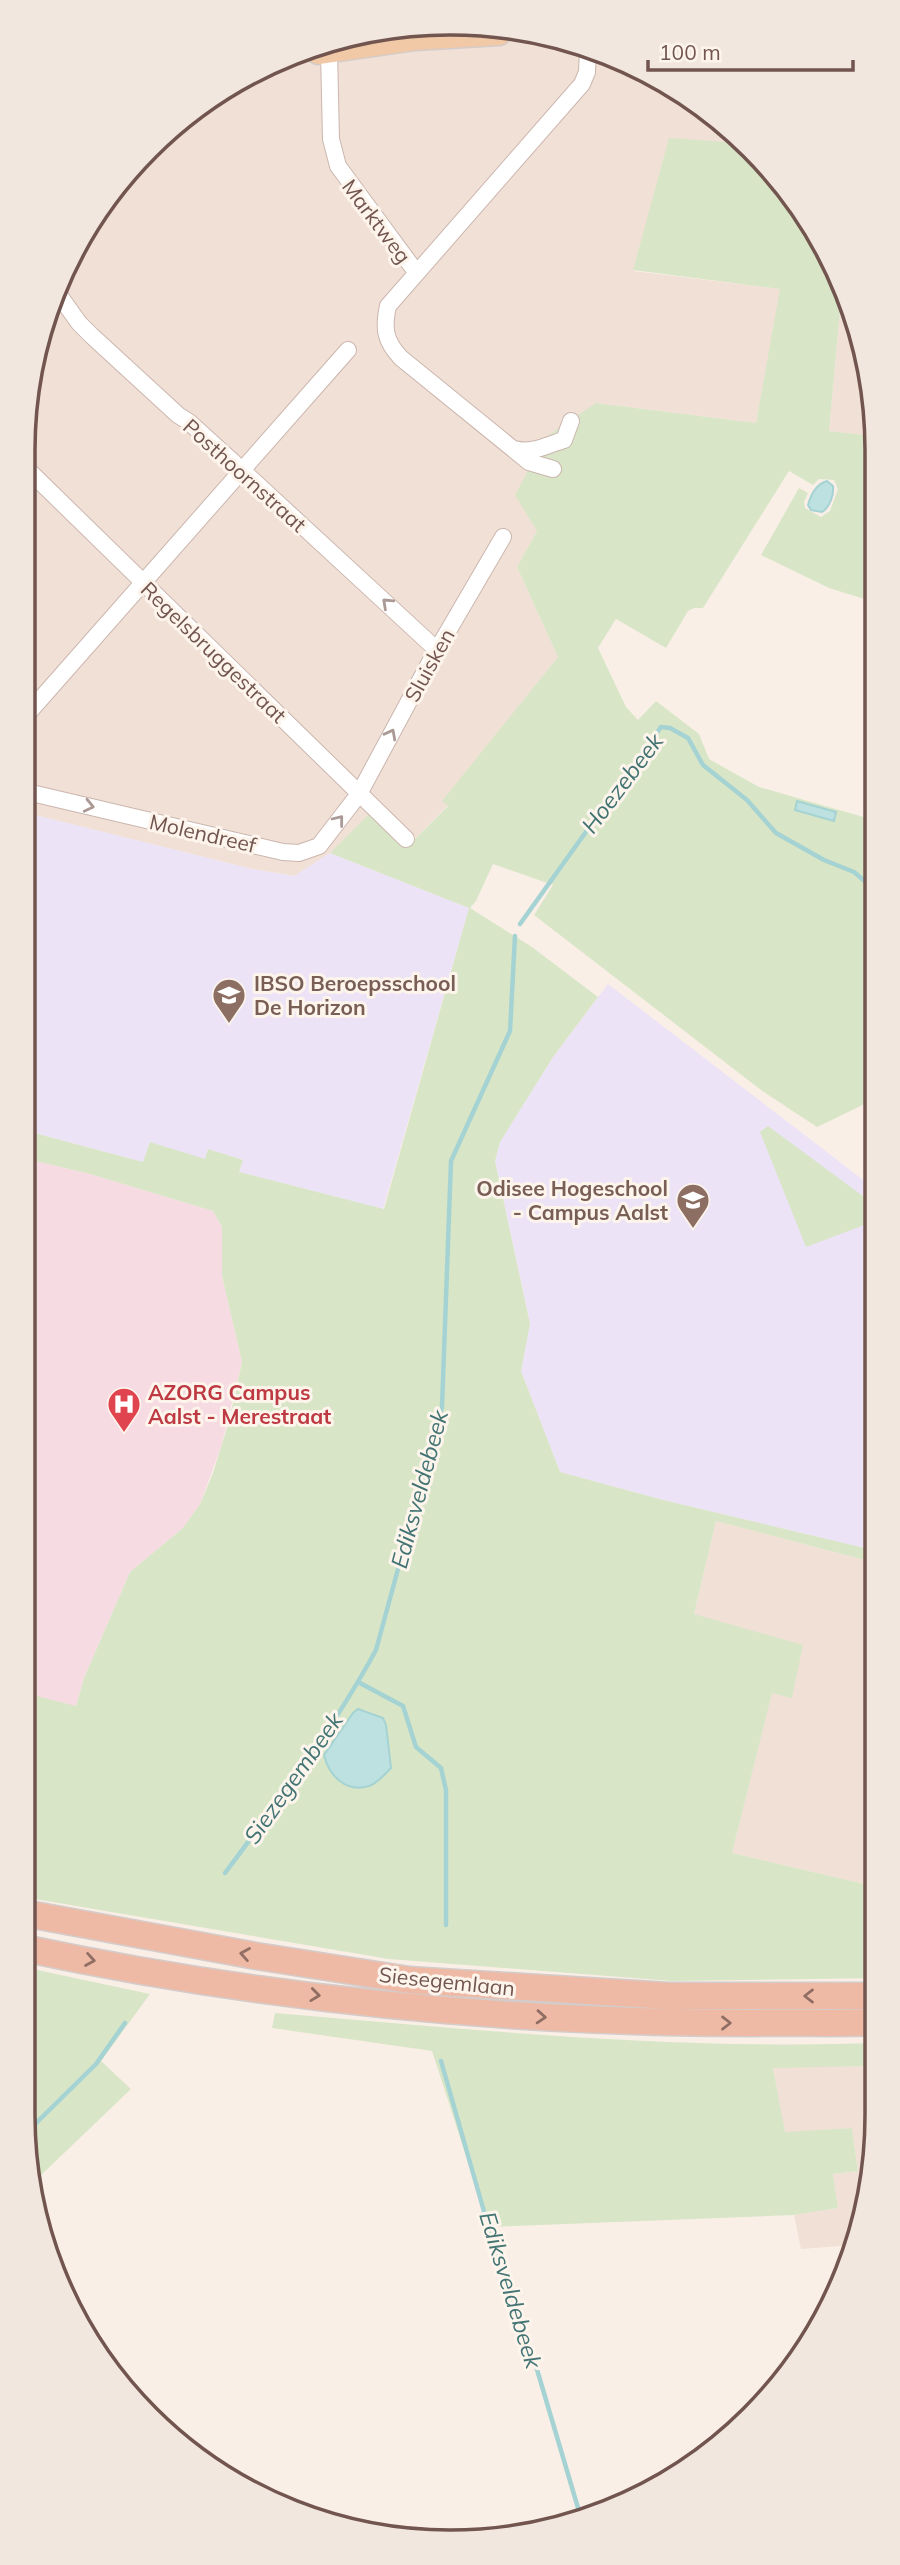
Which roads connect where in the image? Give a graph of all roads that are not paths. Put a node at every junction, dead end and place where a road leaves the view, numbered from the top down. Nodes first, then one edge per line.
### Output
1 (459, 35) edge
2 (344, 49) edge
3 (323, 55) edge
4 (588, 59) edge
5 (416, 272) junction
6 (63, 301) edge
7 (348, 350) dead end
8 (571, 421) dead end
9 (512, 449) junction
10 (553, 470) dead end
11 (243, 471) junction
12 (35, 478) edge
13 (503, 537) dead end
14 (144, 584) junction
15 (437, 650) junction
16 (35, 706) edge
17 (35, 794) edge
18 (359, 794) junction
19 (405, 839) dead end
20 (35, 1915) edge
21 (35, 1950) edge
22 (865, 1996) edge
23 (865, 2022) edge

1 - 2 main road
3 - 5 street, Marktweg
4 - 5 street
5 - 9 street, Marktweg
6 - 11 street, Posthoornstraat
7 - 11 street
8 - 9 street
9 - 10 street, Marktweg
11 - 14 street
15 -> 11 street, Posthoornstraat
12 - 14 street, Regelsbruggestraat
13 - 15 street, Sluisken
14 - 16 street
14 - 18 street, Regelsbruggestraat
18 -> 15 street, Sluisken
17 -> 18 street, Molendreef
18 - 19 street, Regelsbruggestraat
22 -> 20 highway, Siesegemlaan
21 -> 23 highway, Siesegemlaan

